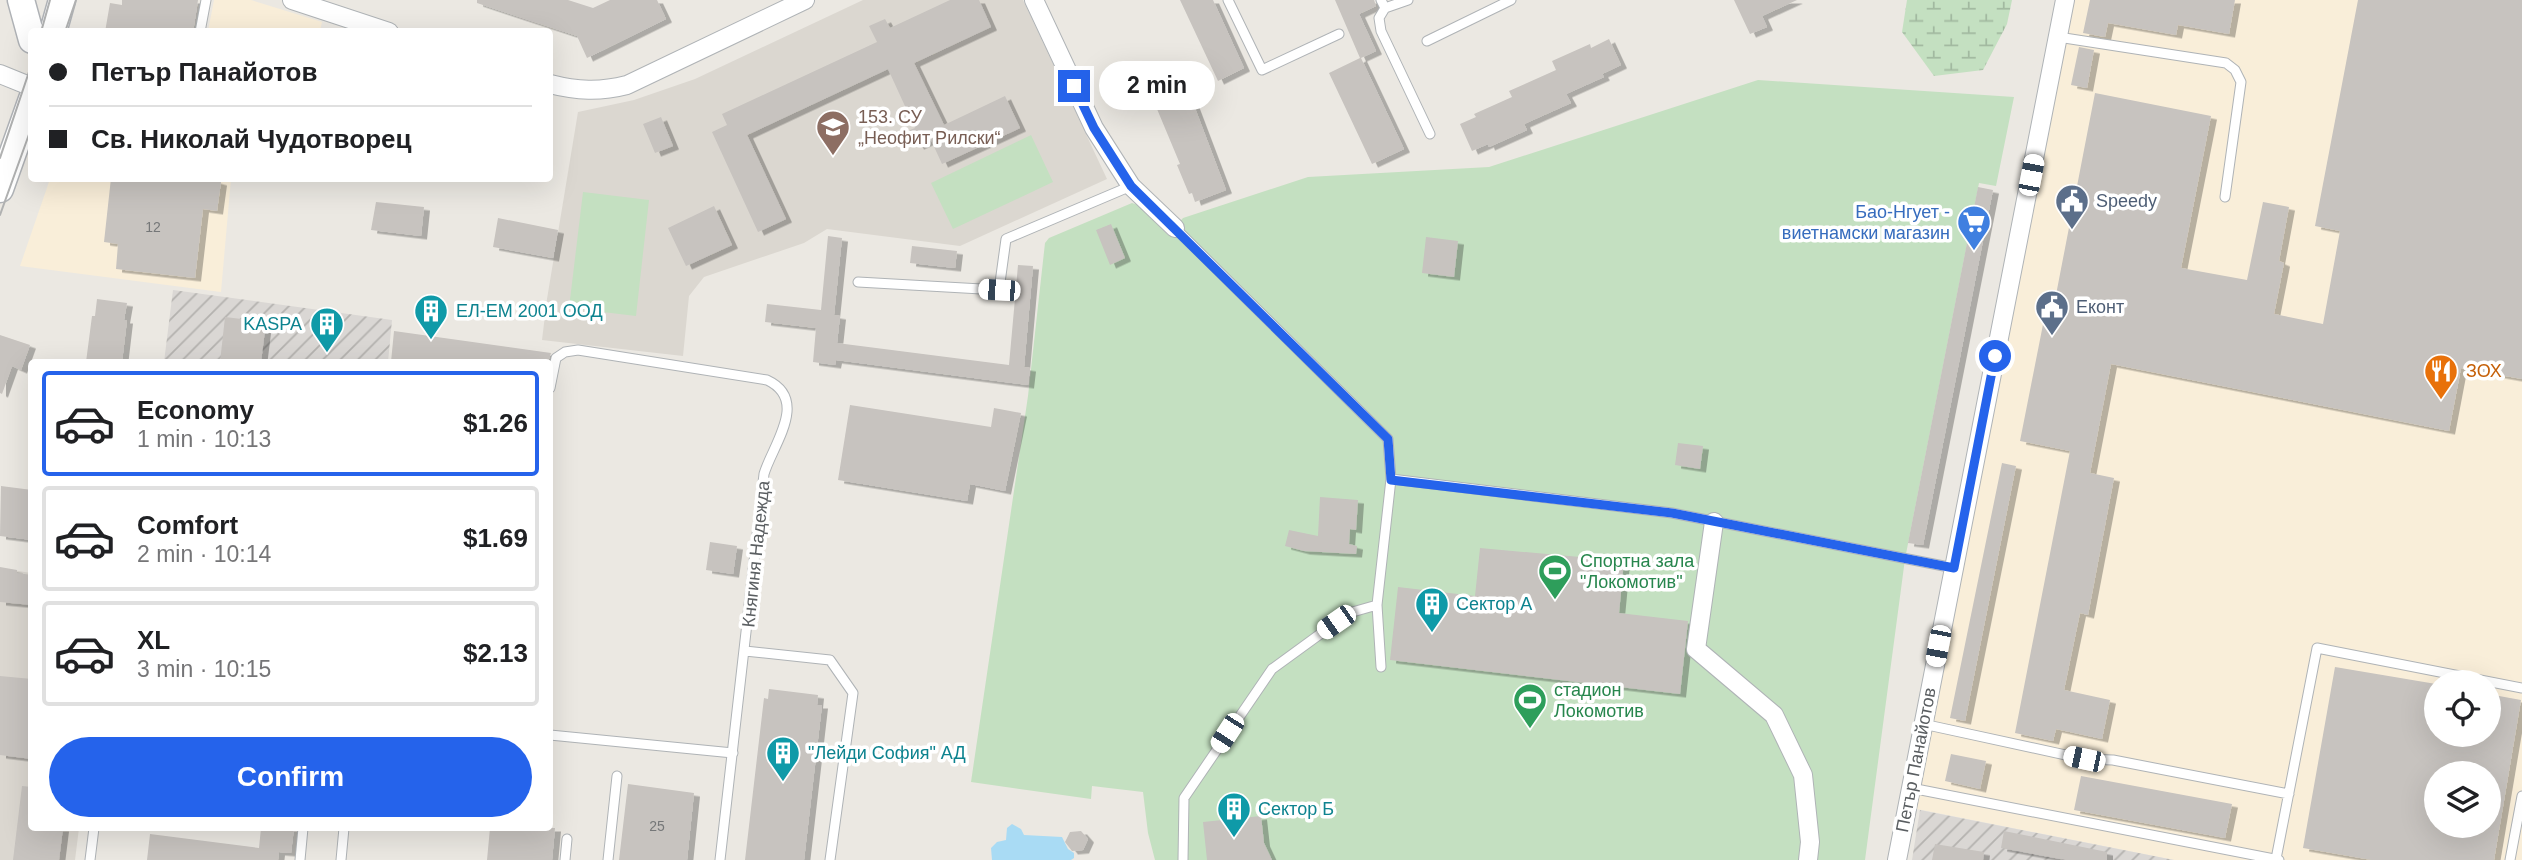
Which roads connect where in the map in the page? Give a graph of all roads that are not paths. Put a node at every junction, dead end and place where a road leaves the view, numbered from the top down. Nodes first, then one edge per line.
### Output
1 (21, 0) edge
2 (62, 0) edge
3 (206, 0) edge
4 (292, 0) edge
5 (805, 0) edge
6 (1034, 0) edge
7 (1228, 0) edge
8 (1408, 0) edge
9 (1511, 0) edge
10 (2065, 0) edge
11 (1383, 4) edge
12 (29, 28) edge
13 (54, 28) edge
14 (201, 28) edge
15 (377, 28) edge
16 (1339, 34) dead end
17 (2058, 37) junction
18 (1427, 41) dead end
19 (0, 74) edge
20 (28, 85) edge
21 (553, 85) edge
22 (28, 110) edge
23 (1430, 134) dead end
24 (1131, 186) junction
25 (0, 189) edge
26 (2225, 197) dead end
27 (1175, 228) joint
28 (859, 282) dead end
29 (553, 373) edge
30 (1391, 480) junction
31 (1714, 522) junction
32 (1954, 568) junction
33 (1377, 605) junction
34 (745, 650) junction
35 (1381, 667) dead end
36 (2522, 688) edge
37 (1923, 724) junction
38 (553, 736) edge
39 (733, 753) junction
40 (617, 776) dead end
41 (1911, 788) junction
42 (2289, 794) junction
43 (2522, 796) edge
44 (93, 831) edge
45 (303, 831) edge
46 (344, 831) edge
47 (566, 839) dead end
48 (90, 860) edge
49 (300, 860) edge
50 (341, 860) edge
51 (565, 860) edge
52 (608, 860) edge
53 (720, 860) edge
54 (830, 860) edge
55 (1183, 860) edge
56 (1808, 860) edge
57 (1897, 860) edge
58 (2277, 860) edge
59 (2510, 860) edge

1 - 12 street
2 - 13 street
3 - 14 lane
4 - 15 street
5 - 21 street
6 - 24 street
7 - 16 lane
8 - 11 lane
9 - 18 lane
10 - 17 street, Петър Панайотов
11 - 23 lane
17 - 26 lane
17 - 32 street, Петър Панайотов
19 - 20 street
22 - 25 street
24 - 27 street
24 - 28 lane
27 - 30 lane
29 - 34 lane, Княгиня Надежда
30 - 31 lane
30 - 33 lane
31 - 32 lane
31 - 56 street
32 - 37 street, Петър Панайотов
33 - 35 lane
33 - 55 lane
34 - 39 lane, Княгиня Надежда
34 - 54 lane
36 - 42 lane
37 - 41 street, Петър Панайотов
37 - 42 lane
38 - 39 lane
39 - 53 lane, Княгиня Надежда
40 - 52 lane
41 - 57 street, Петър Панайотов
41 - 58 lane
42 - 58 lane
43 - 59 lane
44 - 48 lane
45 - 49 lane
46 - 50 lane
47 - 51 lane

